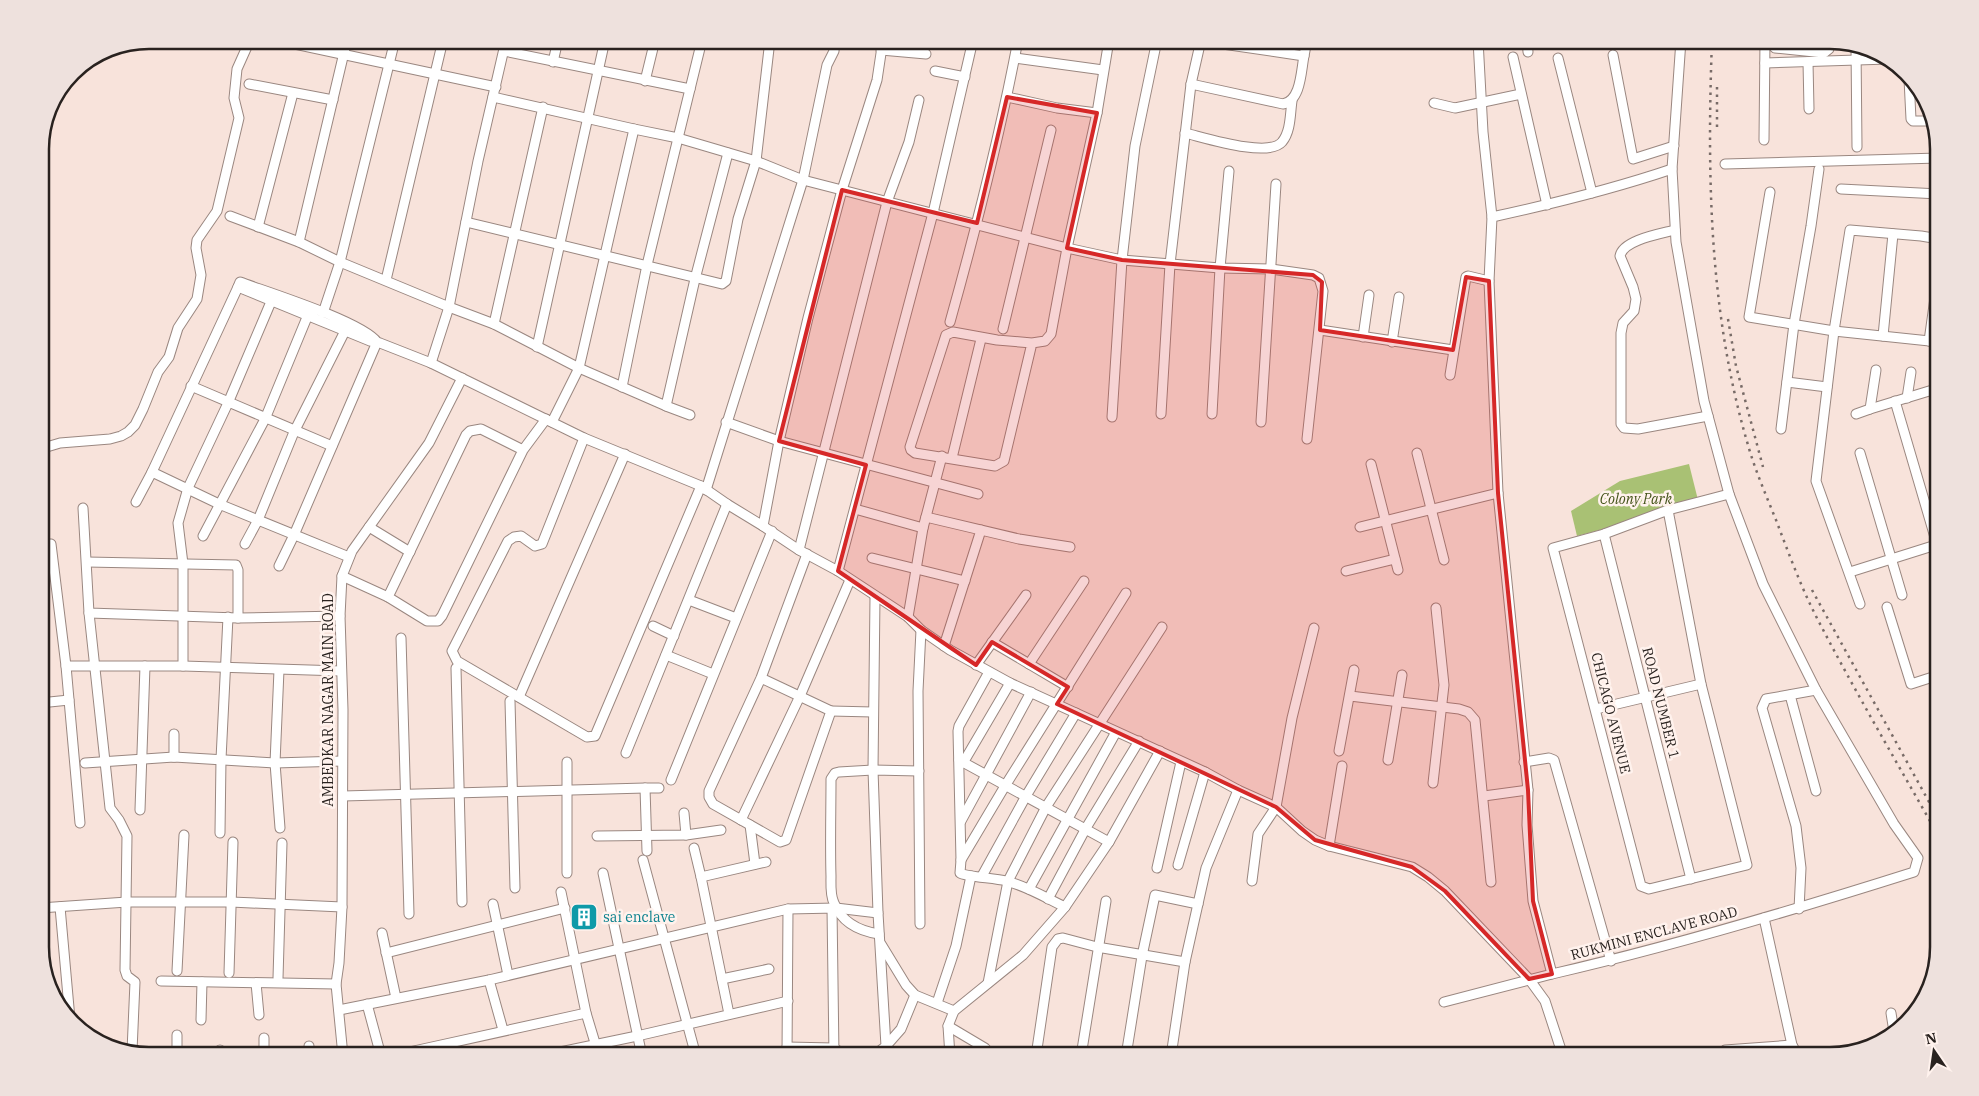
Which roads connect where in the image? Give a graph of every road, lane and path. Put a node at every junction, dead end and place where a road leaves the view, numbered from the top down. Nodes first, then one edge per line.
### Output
1 (246, 49) edge
2 (325, 49) edge
3 (345, 49) edge
4 (393, 49) edge
5 (441, 49) edge
6 (556, 49) edge
7 (603, 49) edge
8 (653, 49) edge
9 (700, 49) edge
10 (769, 49) edge
11 (834, 49) edge
12 (881, 49) edge
13 (902, 49) edge
14 (971, 49) edge
15 (1016, 49) edge
16 (1107, 49) edge
17 (1156, 49) edge
18 (1197, 49) edge
19 (1270, 49) edge
20 (1305, 49) edge
21 (1478, 49) edge
22 (1528, 49) edge
23 (1680, 49) edge
24 (1765, 49) edge
25 (1785, 49) edge
26 (1829, 49) edge
27 (504, 51) joint
28 (1528, 52) dead end
29 (1856, 52) edge
30 (344, 54) junction
31 (926, 54) dead end
32 (1613, 55) dead end
33 (1304, 56) junction
34 (1513, 56) dead end
35 (1015, 58) junction
36 (1558, 58) dead end
37 (1876, 59) edge
38 (1856, 60) junction
39 (553, 62) junction
40 (1808, 62) junction
41 (1765, 63) junction
42 (390, 65) junction
43 (1103, 70) junction
44 (598, 71) junction
45 (935, 71) dead end
46 (435, 74) junction
47 (965, 77) junction
48 (645, 81) junction
49 (249, 84) dead end
50 (1191, 84) junction
51 (496, 87) junction
52 (690, 89) junction
53 (1909, 89) edge
54 (292, 92) junction
55 (1521, 94) junction
56 (493, 97) junction
57 (1007, 97) junction
58 (333, 100) junction
59 (919, 100) dead end
60 (1292, 101) junction
61 (1481, 101) junction
62 (1434, 103) dead end
63 (543, 107) junction
64 (1809, 110) dead end
65 (1097, 112) junction
66 (588, 118) junction
67 (1926, 121) edge
68 (634, 129) junction
69 (1051, 130) dead end
70 (1185, 133) junction
71 (678, 138) junction
72 (1764, 140) dead end
73 (1674, 146) junction
74 (1857, 147) dead end
75 (728, 153) junction
76 (1930, 158) edge
77 (756, 161) junction
78 (1725, 164) dead end
79 (1672, 169) junction
80 (1819, 169) dead end
81 (1229, 171) dead end
82 (803, 180) junction
83 (1276, 184) dead end
84 (1841, 189) dead end
85 (842, 190) junction
86 (1770, 192) dead end
87 (1592, 193) junction
88 (1930, 194) edge
89 (887, 202) junction
90 (1547, 205) junction
91 (933, 213) junction
92 (230, 216) dead end
93 (1492, 217) junction
94 (466, 222) junction
95 (977, 223) junction
96 (258, 227) junction
97 (1675, 230) junction
98 (515, 234) junction
99 (1893, 234) junction
100 (1024, 235) junction
101 (1930, 238) edge
102 (299, 242) junction
103 (560, 245) junction
104 (1067, 248) junction
105 (605, 256) junction
106 (1122, 260) junction
107 (340, 262) junction
108 (1170, 264) junction
109 (647, 265) junction
110 (1220, 268) junction
111 (1271, 269) junction
112 (695, 279) junction
113 (386, 280) junction
114 (1489, 281) junction
115 (1369, 295) dead end
116 (273, 297) junction
117 (1399, 297) dead end
118 (448, 307) junction
119 (309, 311) junction
120 (323, 312) junction
121 (950, 322) dead end
122 (494, 324) junction
123 (1794, 324) junction
124 (347, 326) junction
125 (1003, 329) dead end
126 (1320, 330) junction
127 (1834, 331) junction
128 (1930, 334) edge
129 (1883, 336) junction
130 (1363, 337) junction
131 (981, 339) junction
132 (1929, 341) joint
133 (377, 342) junction
134 (1392, 342) junction
135 (1032, 343) junction
136 (537, 347) junction
137 (1453, 350) junction
138 (432, 363) junction
139 (579, 368) junction
140 (1876, 370) dead end
141 (1911, 372) dead end
142 (1450, 375) dead end
143 (462, 378) junction
144 (1786, 382) junction
145 (191, 386) junction
146 (622, 387) junction
147 (1827, 387) junction
148 (1930, 391) edge
149 (1907, 398) junction
150 (1895, 401) junction
151 (228, 403) junction
152 (666, 406) junction
153 (1870, 409) junction
154 (1161, 414) dead end
155 (1212, 414) dead end
156 (1856, 414) dead end
157 (690, 416) dead end
158 (1708, 416) junction
159 (1112, 417) dead end
160 (265, 419) junction
161 (549, 421) junction
162 (726, 422) junction
163 (1261, 422) dead end
164 (1781, 429) dead end
165 (294, 432) junction
166 (584, 438) junction
167 (1308, 439) dead end
168 (779, 441) junction
169 (49, 446) edge
170 (332, 446) junction
171 (524, 450) junction
172 (823, 452) junction
173 (1417, 453) dead end
174 (625, 454) junction
175 (1860, 454) dead end
176 (942, 456) junction
177 (952, 458) junction
178 (1371, 464) dead end
179 (866, 465) junction
180 (152, 472) junction
181 (935, 484) junction
182 (188, 488) junction
183 (703, 488) junction
184 (1498, 493) junction
185 (978, 494) dead end
186 (1728, 494) junction
187 (136, 502) dead end
188 (219, 504) junction
189 (727, 504) junction
190 (83, 508) dead end
191 (854, 509) junction
192 (1432, 510) junction
193 (1668, 510) junction
194 (926, 517) junction
195 (258, 520) junction
196 (1930, 520) edge
197 (1385, 521) junction
198 (764, 526) junction
199 (369, 527) junction
200 (1360, 527) dead end
201 (924, 528) junction
202 (981, 530) junction
203 (772, 531) junction
204 (294, 534) junction
205 (1604, 534) junction
206 (204, 536) dead end
207 (51, 544) dead end
208 (245, 544) dead end
209 (1070, 547) dead end
210 (1930, 549) edge
211 (410, 552) junction
212 (803, 552) junction
213 (349, 557) junction
214 (872, 558) dead end
215 (1395, 559) junction
216 (1892, 559) junction
217 (1444, 560) dead end
218 (87, 562) junction
219 (184, 564) junction
220 (279, 566) dead end
221 (916, 568) junction
222 (1398, 570) dead end
223 (838, 571) junction
224 (1346, 571) dead end
225 (1850, 572) junction
226 (342, 576) junction
227 (850, 580) junction
228 (1084, 580) dead end
229 (965, 581) junction
230 (1126, 593) dead end
231 (1026, 595) dead end
232 (1902, 595) dead end
233 (875, 597) junction
234 (388, 598) junction
235 (689, 600) junction
236 (1860, 604) dead end
237 (1887, 607) dead end
238 (1436, 608) dead end
239 (89, 613) junction
240 (340, 616) junction
241 (183, 617) junction
242 (228, 617) junction
243 (908, 617) junction
244 (238, 618) junction
245 (736, 618) junction
246 (653, 626) dead end
247 (1162, 626) dead end
248 (1314, 628) dead end
249 (921, 630) junction
250 (674, 636) junction
251 (401, 638) dead end
252 (992, 642) junction
253 (944, 646) junction
254 (666, 655) junction
255 (1030, 664) junction
256 (976, 665) junction
257 (66, 666) junction
258 (94, 666) junction
259 (145, 666) junction
260 (183, 666) junction
261 (225, 668) junction
262 (456, 668) dead end
263 (279, 670) junction
264 (1354, 670) dead end
265 (341, 672) junction
266 (989, 672) junction
267 (713, 674) junction
268 (1402, 675) dead end
269 (761, 678) junction
270 (1930, 678) edge
271 (1010, 683) junction
272 (1700, 684) junction
273 (1068, 687) junction
274 (1816, 690) junction
275 (1031, 692) junction
276 (1790, 695) junction
277 (800, 696) junction
278 (1350, 696) junction
279 (519, 697) junction
280 (1646, 697) junction
281 (69, 700) junction
282 (510, 701) dead end
283 (49, 702) edge
284 (1397, 702) junction
285 (1057, 704) junction
286 (1443, 707) junction
287 (1596, 709) junction
288 (831, 712) junction
289 (874, 712) junction
290 (1076, 713) junction
291 (1100, 725) junction
292 (1116, 732) junction
293 (174, 734) dead end
294 (1139, 741) junction
295 (1339, 751) dead end
296 (1160, 752) junction
297 (626, 753) dead end
298 (174, 757) junction
299 (143, 759) junction
300 (221, 759) junction
301 (1388, 760) dead end
302 (104, 761) junction
303 (342, 761) junction
304 (567, 762) dead end
305 (961, 762) junction
306 (1181, 762) junction
307 (1524, 762) junction
308 (84, 763) dead end
309 (274, 763) junction
310 (1342, 766) dead end
311 (873, 770) junction
312 (919, 771) junction
313 (1205, 772) junction
314 (985, 775) junction
315 (671, 780) dead end
316 (1433, 783) dead end
317 (1005, 786) junction
318 (645, 788) junction
319 (659, 788) dead end
320 (568, 790) junction
321 (1238, 790) junction
322 (1528, 790) junction
323 (513, 791) junction
324 (1816, 791) dead end
325 (459, 793) junction
326 (406, 794) junction
327 (343, 796) junction
328 (1026, 796) junction
329 (1484, 796) junction
330 (1046, 807) junction
331 (1276, 807) junction
332 (140, 810) dead end
333 (684, 813) dead end
334 (741, 820) junction
335 (1069, 820) junction
336 (80, 823) dead end
337 (960, 823) junction
338 (750, 825) junction
339 (280, 828) dead end
340 (1086, 828) junction
341 (721, 830) dead end
342 (220, 833) dead end
343 (184, 835) dead end
344 (647, 835) junction
345 (686, 835) junction
346 (597, 836) dead end
347 (233, 842) dead end
348 (1109, 842) junction
349 (282, 843) dead end
350 (1329, 846) junction
351 (694, 848) dead end
352 (961, 860) junction
353 (766, 862) dead end
354 (755, 864) junction
355 (1178, 865) dead end
356 (1157, 868) dead end
357 (567, 873) dead end
358 (602, 873) dead end
359 (971, 876) junction
360 (982, 876) junction
361 (701, 877) junction
362 (1691, 879) junction
363 (1008, 881) junction
364 (1252, 881) dead end
365 (1491, 882) dead end
366 (515, 888) dead end
367 (1029, 889) junction
368 (561, 892) dead end
369 (1048, 899) junction
370 (1106, 901) dead end
371 (127, 902) junction
372 (231, 902) junction
373 (462, 902) dead end
374 (180, 903) junction
375 (282, 904) junction
376 (493, 904) dead end
377 (1198, 904) junction
378 (60, 907) junction
379 (342, 907) junction
380 (1065, 907) junction
381 (49, 908) edge
382 (565, 908) junction
383 (834, 908) junction
384 (788, 909) junction
385 (1799, 909) junction
386 (878, 913) junction
387 (409, 914) dead end
388 (1764, 918) junction
389 (498, 924) junction
390 (920, 924) dead end
391 (711, 926) junction
392 (382, 933) dead end
393 (664, 938) junction
394 (879, 938) junction
395 (1097, 947) junction
396 (618, 949) junction
397 (386, 953) junction
398 (1142, 956) junction
399 (576, 959) junction
400 (1611, 961) junction
401 (1185, 962) junction
402 (770, 970) dead end
403 (177, 971) dead end
404 (229, 973) dead end
405 (1552, 974) junction
406 (508, 975) junction
407 (278, 978) dead end
408 (722, 978) junction
409 (1529, 979) junction
410 (490, 980) junction
411 (160, 981) dead end
412 (202, 982) junction
413 (256, 982) junction
414 (988, 983) junction
415 (336, 984) junction
416 (915, 994) junction
417 (396, 998) junction
418 (788, 1001) junction
419 (1444, 1002) dead end
420 (937, 1003) junction
421 (367, 1004) junction
422 (69, 1007) edge
423 (338, 1010) junction
424 (954, 1011) junction
425 (586, 1013) junction
426 (1891, 1013) dead end
427 (729, 1014) junction
428 (259, 1015) dead end
429 (201, 1020) dead end
430 (688, 1024) junction
431 (1893, 1025) edge
432 (948, 1026) junction
433 (503, 1030) junction
434 (177, 1034) dead end
435 (637, 1036) junction
436 (264, 1038) dead end
437 (132, 1045) edge
438 (596, 1045) junction
439 (1792, 1045) joint
440 (886, 1046) joint
441 (177, 1047) edge
442 (264, 1047) edge
443 (342, 1047) edge
444 (379, 1047) edge
445 (430, 1047) edge
446 (586, 1047) edge
447 (640, 1047) edge
448 (694, 1047) edge
449 (787, 1047) edge
450 (834, 1047) edge
451 (949, 1047) edge
452 (983, 1047) edge
453 (1037, 1047) edge
454 (1082, 1047) edge
455 (1127, 1047) edge
456 (1172, 1047) edge
457 (1561, 1047) edge
458 (1765, 1047) edge

1 - 169 street
2 - 30 street
3 - 30 street
4 - 42 street
5 - 46 street
6 - 39 street
7 - 44 street
8 - 48 street
9 - 52 street
10 - 77 street
11 - 82 street
12 - 85 street
13 - 31 street
14 - 47 street
15 - 35 street
16 - 43 street
17 - 106 street
18 - 50 street
19 - 33 street
20 - 33 street
21 - 61 street
22 - 28 street
23 - 73 street
24 - 41 street
25 - 26 street
27 - 39 street
27 - 51 street
29 - 38 street
30 - 42 street
30 - 58 street
32 - 73 street
33 - 60 street
34 - 55 street
35 - 43 street
35 - 57 street
36 - 87 street
37 - 38 street
38 - 40 street
38 - 74 street
39 - 44 street
40 - 41 street
40 - 64 street
41 - 72 street
42 - 46 street
42 - 107 street
43 - 65 street
44 - 48 street
44 - 66 street
45 - 47 street
46 - 51 street
46 - 113 street
47 - 91 street
48 - 52 street
49 - 54 street
50 - 60 street
50 - 70 street
51 - 56 street
52 - 71 street
53 - 67 street
54 - 58 street
54 - 96 street
55 - 61 street
55 - 90 street
56 - 63 street
56 - 94 street
57 - 65 street
57 - 95 street
58 - 102 street
59 - 89 street
60 - 70 street
61 - 62 street
61 - 93 street
63 - 66 street
63 - 98 street
65 - 104 street
66 - 68 street
66 - 103 street
68 - 71 street
68 - 105 street
69 - 100 street
70 - 108 street
71 - 75 street
71 - 109 street
73 - 79 street
75 - 77 street
75 - 112 street
76 - 78 street
77 - 82 street
77 - 112 street
79 - 87 street
79 - 97 street
80 - 123 street
81 - 110 street
82 - 85 street
82 - 162 street
83 - 111 street
84 - 88 street
85 - 89 street
85 - 168 street
86 - 123 street
87 - 90 street
89 - 91 street
89 - 172 street
90 - 93 street
91 - 95 street
91 - 179 street
92 - 96 street
93 - 114 street
94 - 98 street
94 - 118 street
95 - 100 street
95 - 121 street
96 - 102 street
97 - 158 street
97 - 158 street
98 - 103 street
98 - 122 street
99 - 101 street
99 - 127 street
99 - 129 street
100 - 104 street
100 - 125 street
102 - 107 street
103 - 105 street
103 - 136 street
104 - 106 street
104 - 135 street
105 - 109 street
105 - 139 street
106 - 108 street
106 - 159 street
107 - 113 street
107 - 120 street
108 - 110 street
108 - 154 street
109 - 112 street
109 - 146 street
110 - 111 street
110 - 155 street
111 - 126 street
111 - 163 street
112 - 152 street
113 - 118 street
114 - 137 street
114 - 184 street
115 - 130 street
116 - 119 street
116 - 145 street
116 - 151 street
117 - 134 street
118 - 122 street
118 - 138 street
119 - 120 street
119 - 124 street
119 - 160 street
120 - 124 street
122 - 136 street
123 - 127 street
123 - 144 street
124 - 133 street
124 - 165 street
126 - 130 street
126 - 167 street
127 - 129 street
127 - 147 street
128 - 132 street
129 - 132 street
130 - 134 street
131 - 135 street
131 - 176 street
131 - 177 street
133 - 138 street
133 - 170 street
134 - 137 street
135 - 177 street
136 - 139 street
137 - 142 street
138 - 143 street
139 - 146 street
139 - 161 street
140 - 153 street
141 - 149 street
143 - 161 street
143 - 199 street, AMBEDKAR NAGAR MAIN ROAD
144 - 147 street
144 - 164 street
145 - 151 street
145 - 180 street
146 - 152 street
147 - 225 street
148 - 149 street
149 - 150 street
150 - 153 street
150 - 196 street
151 - 160 street
151 - 182 street
152 - 157 street
153 - 156 street
158 - 186 street
160 - 165 street
160 - 188 street
161 - 166 street
161 - 171 street
162 - 168 street
162 - 183 street
165 - 170 street
165 - 195 street
166 - 174 street
166 - 279 street
168 - 172 street
168 - 198 street
170 - 204 street
171 - 211 street
171 - 234 street
172 - 179 street
172 - 212 street
173 - 192 street
174 - 183 street
174 - 279 street
175 - 216 street
176 - 177 street
176 - 181 street
178 - 197 street
179 - 181 street
179 - 191 street
180 - 182 street
180 - 187 street
181 - 185 street
181 - 194 street
182 - 188 street
182 - 219 street
183 - 189 street
183 - 279 street
184 - 192 street
184 - 307 street
186 - 193 street
186 - 274 street
188 - 195 street
188 - 206 street
189 - 198 street
189 - 235 street
190 - 218 street
191 - 201 street
191 - 223 street
192 - 197 street
192 - 217 street
193 - 205 street
193 - 272 street
194 - 201 street
194 - 202 street
195 - 204 street
195 - 208 street
197 - 200 street
197 - 215 street
198 - 203 street
199 - 211 street
199 - 213 street, AMBEDKAR NAGAR MAIN ROAD
201 - 221 street
202 - 209 street
202 - 229 street
203 - 212 street
203 - 245 street
204 - 213 street
204 - 220 street
205 - 280 street, ROAD NUMBER 1
205 - 287 street, CHICAGO AVENUE
207 - 257 street
210 - 216 street
211 - 234 street
212 - 223 street
212 - 269 street
213 - 226 street, AMBEDKAR NAGAR MAIN ROAD
214 - 221 street
215 - 222 street
215 - 224 street
216 - 225 street
216 - 232 street
218 - 219 street
218 - 239 street
219 - 241 street
219 - 244 street
221 - 229 street
221 - 243 street
223 - 227 street
225 - 236 street
226 - 234 street
226 - 240 street, AMBEDKAR NAGAR MAIN ROAD
227 - 233 street
227 - 277 street
228 - 255 street
229 - 253 street
230 - 273 street
231 - 252 street
233 - 243 street
233 - 289 street
235 - 245 street
235 - 250 street
237 - 270 street
238 - 286 street
239 - 241 street
239 - 258 street
240 - 244 street
240 - 265 street, AMBEDKAR NAGAR MAIN ROAD
241 - 242 street
241 - 260 street
242 - 244 street
242 - 261 street
243 - 249 street
245 - 267 street
246 - 250 street
247 - 291 street
248 - 331 street
249 - 253 street
249 - 312 street
250 - 254 street
251 - 326 street
252 - 255 street
252 - 256 street
253 - 256 street
254 - 267 street
254 - 297 street
255 - 273 street
256 - 266 street
257 - 258 street
257 - 281 street
258 - 259 street
258 - 302 street
259 - 260 street
259 - 299 street
260 - 261 street
261 - 263 street
261 - 300 street
262 - 325 street
263 - 265 street
263 - 309 street
264 - 278 street
265 - 303 street, AMBEDKAR NAGAR MAIN ROAD
266 - 271 street
266 - 305 street
267 - 315 street
268 - 284 street
269 - 277 street
269 - 334 street
271 - 275 street
271 - 305 street
272 - 280 street
272 - 362 street
273 - 285 street
274 - 276 street
274 - 385 street, RUKMINI ENCLAVE ROAD
275 - 285 street
275 - 314 street
276 - 324 street
276 - 385 street
277 - 288 street
277 - 334 street
278 - 284 street
278 - 295 street
280 - 287 street
280 - 362 street, ROAD NUMBER 1
281 - 283 street
281 - 336 street
282 - 323 street
284 - 286 street
284 - 301 street
285 - 290 street
285 - 317 street
286 - 316 street
286 - 329 street
287 - 362 street, CHICAGO AVENUE
288 - 289 street
288 - 338 street
289 - 311 street
290 - 291 street
290 - 328 street
291 - 292 street
291 - 330 street
292 - 294 street
292 - 335 street
293 - 298 street
294 - 296 street
294 - 340 street
296 - 306 street
296 - 348 street
298 - 299 street
298 - 300 street
299 - 302 street
299 - 332 street
300 - 309 street
300 - 342 street
302 - 308 street
302 - 371 street
303 - 309 street
303 - 327 street, AMBEDKAR NAGAR MAIN ROAD
304 - 320 street
305 - 314 street
305 - 337 street
306 - 313 street
306 - 356 street
307 - 322 street
307 - 400 street
309 - 339 street
310 - 350 street
311 - 312 street
311 - 383 street
311 - 386 street
312 - 390 street
313 - 321 street
313 - 355 street
314 - 317 street
314 - 337 street
317 - 328 street
317 - 352 street
318 - 319 street
318 - 320 street
318 - 344 street
320 - 323 street
320 - 357 street
321 - 331 street
321 - 377 street
322 - 329 street
322 - 405 street
323 - 325 street
323 - 366 street
325 - 326 street
325 - 373 street
326 - 327 street
326 - 387 street
327 - 379 street, AMBEDKAR NAGAR MAIN ROAD
328 - 330 street
328 - 360 street
329 - 365 street
330 - 335 street
330 - 363 street
331 - 350 street
331 - 364 street
333 - 345 street
334 - 338 street
335 - 340 street
335 - 367 street
337 - 352 street
338 - 354 street
340 - 348 street
340 - 369 street
341 - 345 street
343 - 374 street
344 - 345 street
344 - 346 street
344 - 393 street
347 - 372 street
348 - 380 street
349 - 375 street
350 - 409 street
351 - 361 street
352 - 359 street
353 - 354 street
354 - 361 street
358 - 396 street
359 - 360 street
359 - 420 street
360 - 363 street
361 - 391 street
363 - 367 street
363 - 414 street
367 - 369 street
368 - 382 street
369 - 380 street
370 - 395 street
371 - 374 street
371 - 378 street
371 - 437 street
372 - 374 street
372 - 375 street
372 - 404 street
374 - 403 street
375 - 379 street
375 - 407 street
376 - 389 street
377 - 398 street
377 - 401 street
378 - 381 street
378 - 422 street
379 - 415 street, AMBEDKAR NAGAR MAIN ROAD
380 - 414 street
382 - 389 street
382 - 399 street
383 - 384 street
383 - 386 street
383 - 394 street
383 - 450 street
384 - 391 street
384 - 418 street
385 - 388 street, RUKMINI ENCLAVE ROAD
386 - 394 street
388 - 400 street, RUKMINI ENCLAVE ROAD
388 - 439 street
389 - 397 street
389 - 406 street
391 - 393 street
391 - 408 street
392 - 397 street
393 - 396 street
393 - 430 street
394 - 416 street
394 - 440 street
395 - 398 street
395 - 453 street
395 - 454 street
396 - 399 street
396 - 435 street
397 - 417 street
398 - 401 street
398 - 455 street
399 - 406 street
399 - 425 street
400 - 405 street, RUKMINI ENCLAVE ROAD
401 - 456 street
402 - 408 street
405 - 409 street, RUKMINI ENCLAVE ROAD
406 - 410 street
408 - 427 street
409 - 419 street, RUKMINI ENCLAVE ROAD
409 - 457 street
410 - 417 street
410 - 433 street
411 - 412 street
412 - 413 street
412 - 429 street
413 - 415 street
413 - 428 street
414 - 424 street
415 - 423 street, AMBEDKAR NAGAR MAIN ROAD
416 - 420 street
416 - 440 street
417 - 421 street
418 - 427 street
418 - 449 street
420 - 424 street
421 - 423 street
421 - 444 street
423 - 443 street, AMBEDKAR NAGAR MAIN ROAD
424 - 432 street
425 - 433 street
425 - 438 street
426 - 431 street
427 - 430 street
430 - 435 street
430 - 448 street
432 - 451 street
432 - 452 street
433 - 445 street
434 - 441 street
435 - 438 street
435 - 447 street
436 - 442 street
438 - 446 street
439 - 458 street

